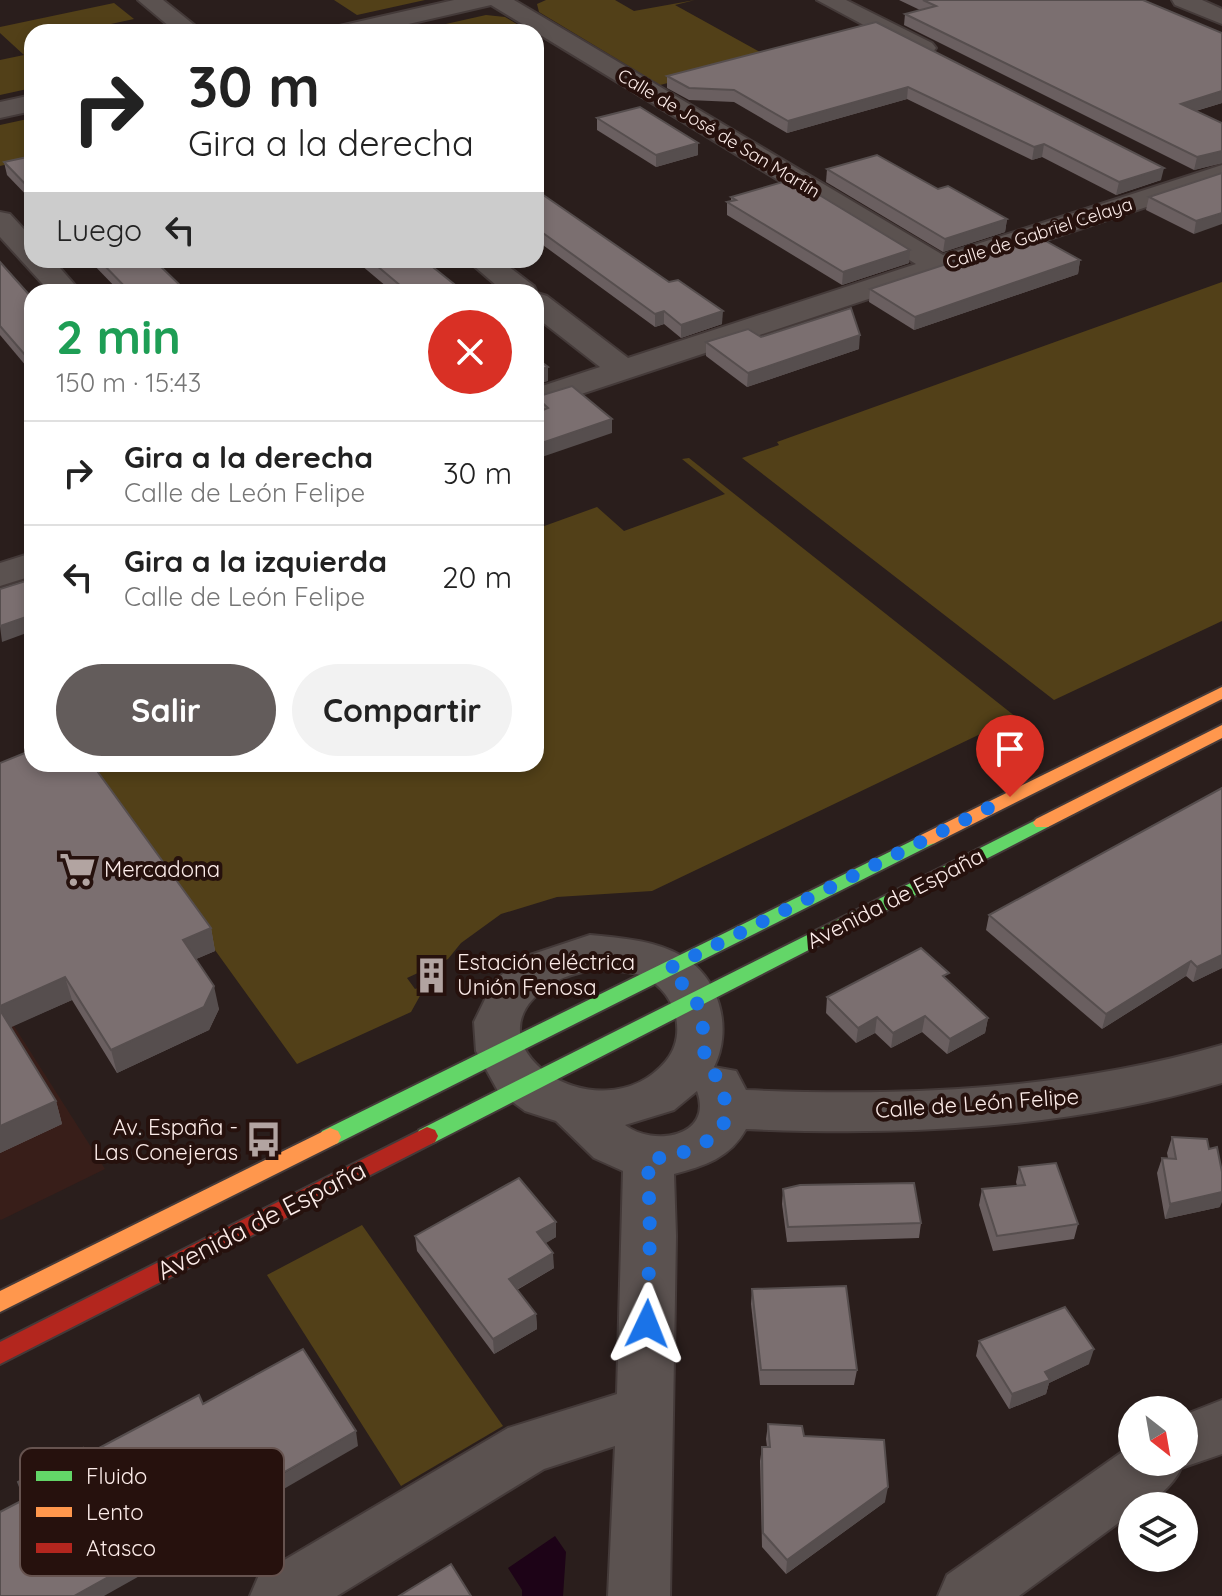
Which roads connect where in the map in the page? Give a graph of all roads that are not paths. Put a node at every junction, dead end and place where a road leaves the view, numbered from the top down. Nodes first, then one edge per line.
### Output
1 (149, 0) edge
2 (484, 0) edge
3 (498, 0) edge
4 (828, 0) edge
5 (1183, 0) edge
6 (1222, 17) edge
7 (180, 24) edge
8 (378, 24) edge
9 (538, 24) edge
10 (544, 28) edge
11 (941, 56) edge
12 (24, 105) edge
13 (0, 110) edge
14 (1165, 168) edge
15 (1222, 173) edge
16 (1193, 183) junction
17 (0, 220) edge
18 (24, 246) edge
19 (940, 266) junction
20 (44, 268) edge
21 (492, 268) edge
22 (59, 284) edge
23 (513, 284) edge
24 (544, 308) edge
25 (623, 370) junction
26 (544, 396) edge
27 (24, 567) edge
28 (0, 575) edge
29 (1222, 692) edge
30 (1222, 731) edge
31 (688, 1004) junction
32 (1222, 1064) edge
33 (511, 1069) junction
34 (574, 1108) junction
35 (727, 1109) junction
36 (648, 1159) junction
37 (0, 1302) edge
38 (0, 1354) edge
39 (643, 1412) junction
40 (1222, 1426) edge
41 (1198, 1437) edge
42 (1136, 1476) edge
43 (281, 1596) edge
44 (639, 1596) edge
45 (969, 1596) edge

1 - 7 street
2 - 8 street
3 - 9 street, Calle de José de San Martín
4 - 11 street
5 - 6 street
10 - 19 street, Calle de José de San Martín
12 - 13 street
14 - 16 street
15 - 16 street, Calle de Gabriel Celaya
16 - 19 street, Calle de Gabriel Celaya
17 - 18 street
19 - 25 street, Calle de Gabriel Celaya
20 - 22 street
21 - 23 street
24 - 25 street
25 - 26 street, Calle de Gabriel Celaya
27 - 28 street
29 - 31 street, Avenida de España
30 - 31 street, Avenida de España
31 - 33 street, Avenida de España
31 - 33 street
31 - 34 street, Avenida de España
31 - 35 street
32 - 35 street, Calle de León Felipe
33 - 34 street, Avenida de España
33 - 37 street, Avenida de España
33 - 38 street, Avenida de España
34 - 36 street
35 - 36 street
36 - 39 street
39 - 43 street
39 - 44 street
40 - 41 street
42 - 45 street

